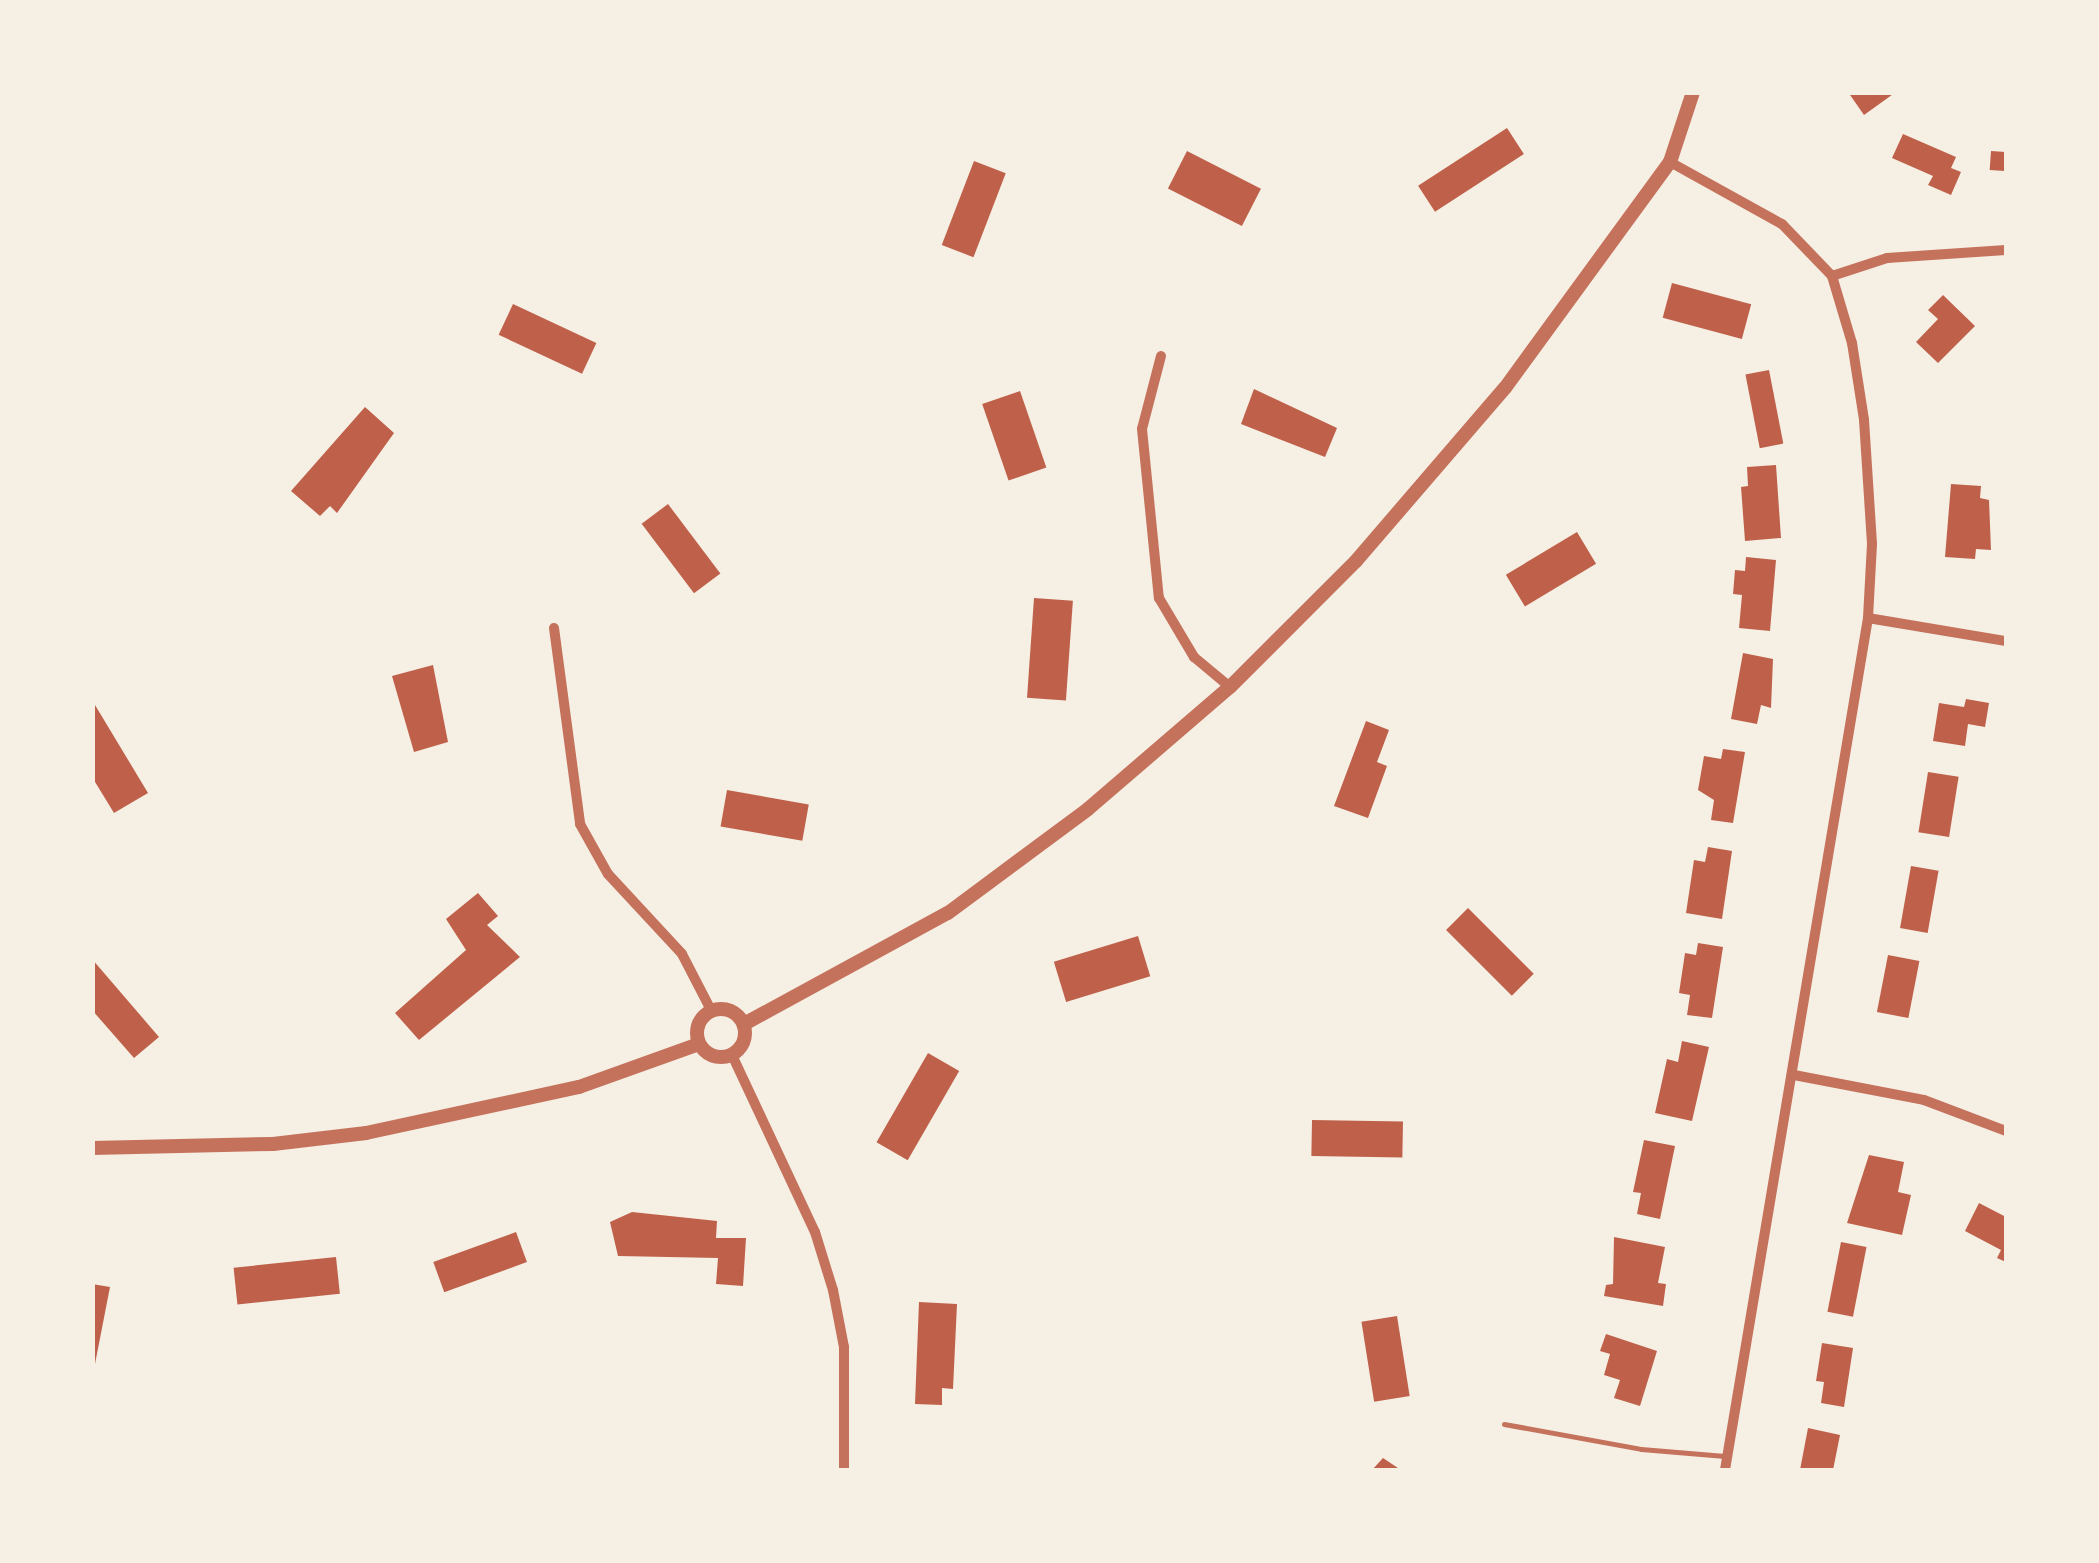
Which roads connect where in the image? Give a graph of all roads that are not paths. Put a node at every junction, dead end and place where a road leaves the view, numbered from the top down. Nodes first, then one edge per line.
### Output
1 (249, 92) edge
2 (315, 92) edge
3 (1694, 92) edge
4 (1670, 162) junction
5 (2006, 250) edge
6 (1832, 276) junction
7 (1161, 356) dead end
8 (1868, 618) junction
9 (554, 628) dead end
10 (2006, 641) edge
11 (1230, 687) junction
12 (711, 1010) junction
13 (744, 1024) junction
14 (699, 1044) junction
15 (732, 1055) junction
16 (1794, 1075) junction
17 (2006, 1130) edge
18 (92, 1148) edge
19 (1504, 1424) dead end
20 (1728, 1456) junction
21 (844, 1470) edge
22 (1725, 1470) edge

1 - 2 lane
3 - 4 street
4 - 6 street
4 - 11 street
5 - 6 street
6 - 8 street
7 - 11 street
8 - 10 street
8 - 16 street
9 - 12 street
11 - 13 street
12 - 13 street
12 - 14 street
13 - 15 street
14 - 15 street
14 - 18 street
15 - 21 street
16 - 17 street
16 - 20 street
19 - 20 lane
20 - 22 street

